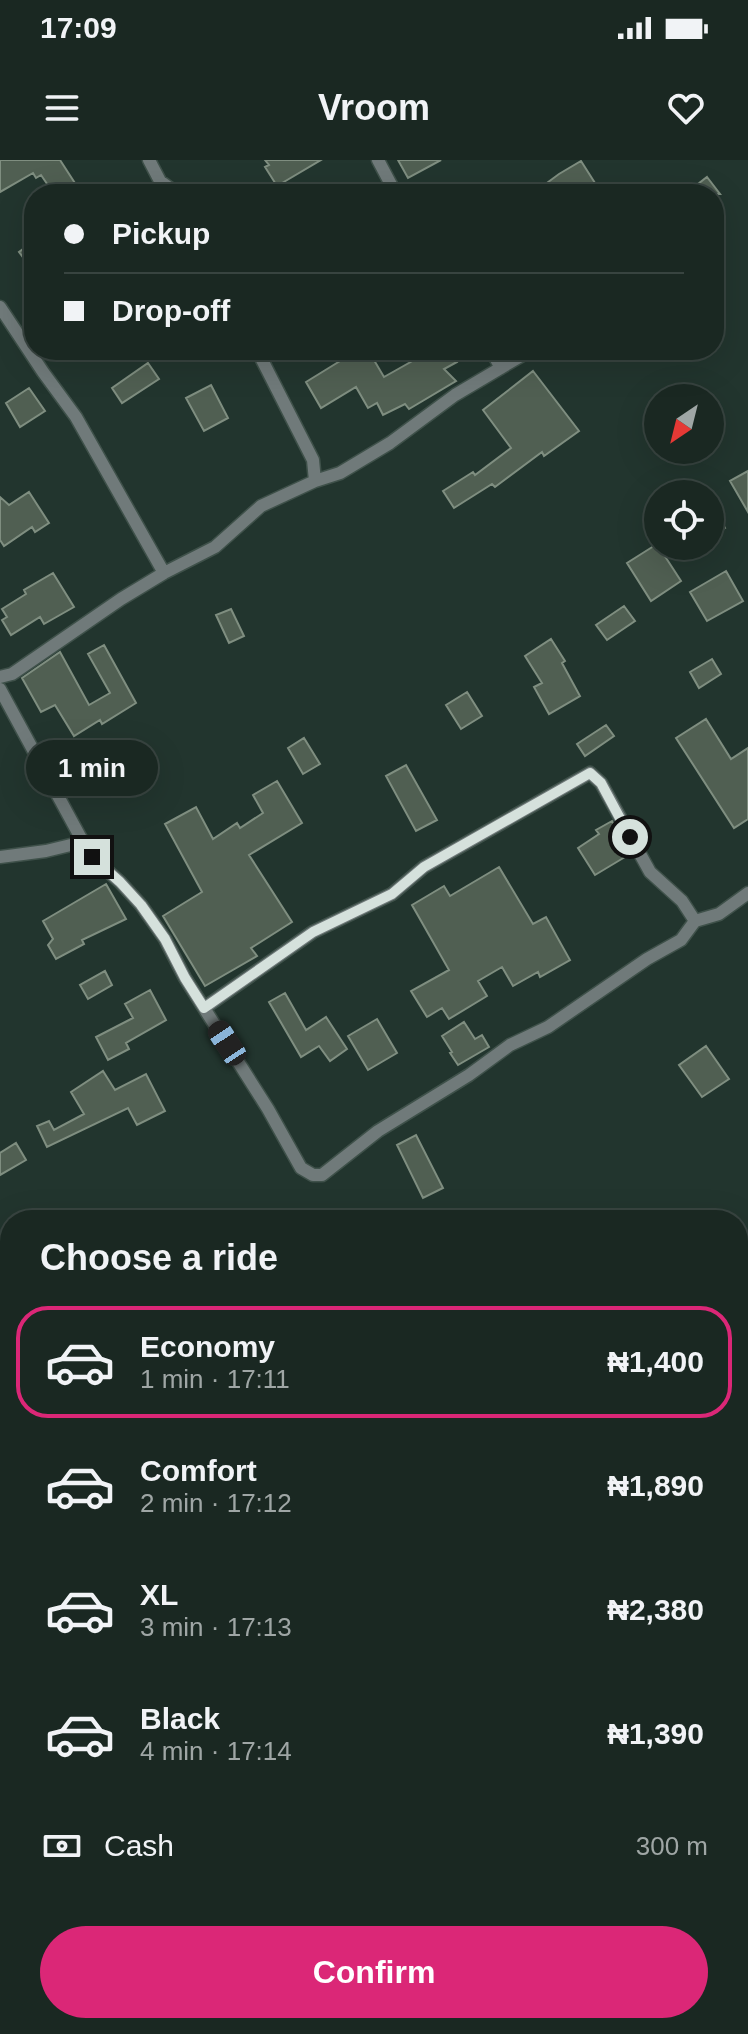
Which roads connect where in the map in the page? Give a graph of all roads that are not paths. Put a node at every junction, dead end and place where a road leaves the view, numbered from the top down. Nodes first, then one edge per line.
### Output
1 (149, 160) edge
2 (378, 160) edge
3 (164, 184) edge
4 (391, 184) edge
5 (0, 307) edge
6 (24, 343) edge
7 (35, 360) edge
8 (262, 360) edge
9 (497, 360) edge
10 (514, 360) edge
11 (501, 368) junction
12 (315, 481) junction
13 (164, 573) junction
14 (6, 675) edge
15 (2, 692) edge
16 (83, 842) junction
17 (0, 857) edge
18 (748, 893) edge
19 (695, 921) junction
20 (204, 1008) junction

1 - 3 street
2 - 4 street
5 - 6 street
7 - 13 street
8 - 12 street
9 - 11 street
10 - 11 street
11 - 12 street
12 - 13 street
13 - 14 street
14 - 15 street
15 - 16 street
16 - 17 street
16 - 20 street
18 - 19 street
19 - 20 street
19 - 20 street

